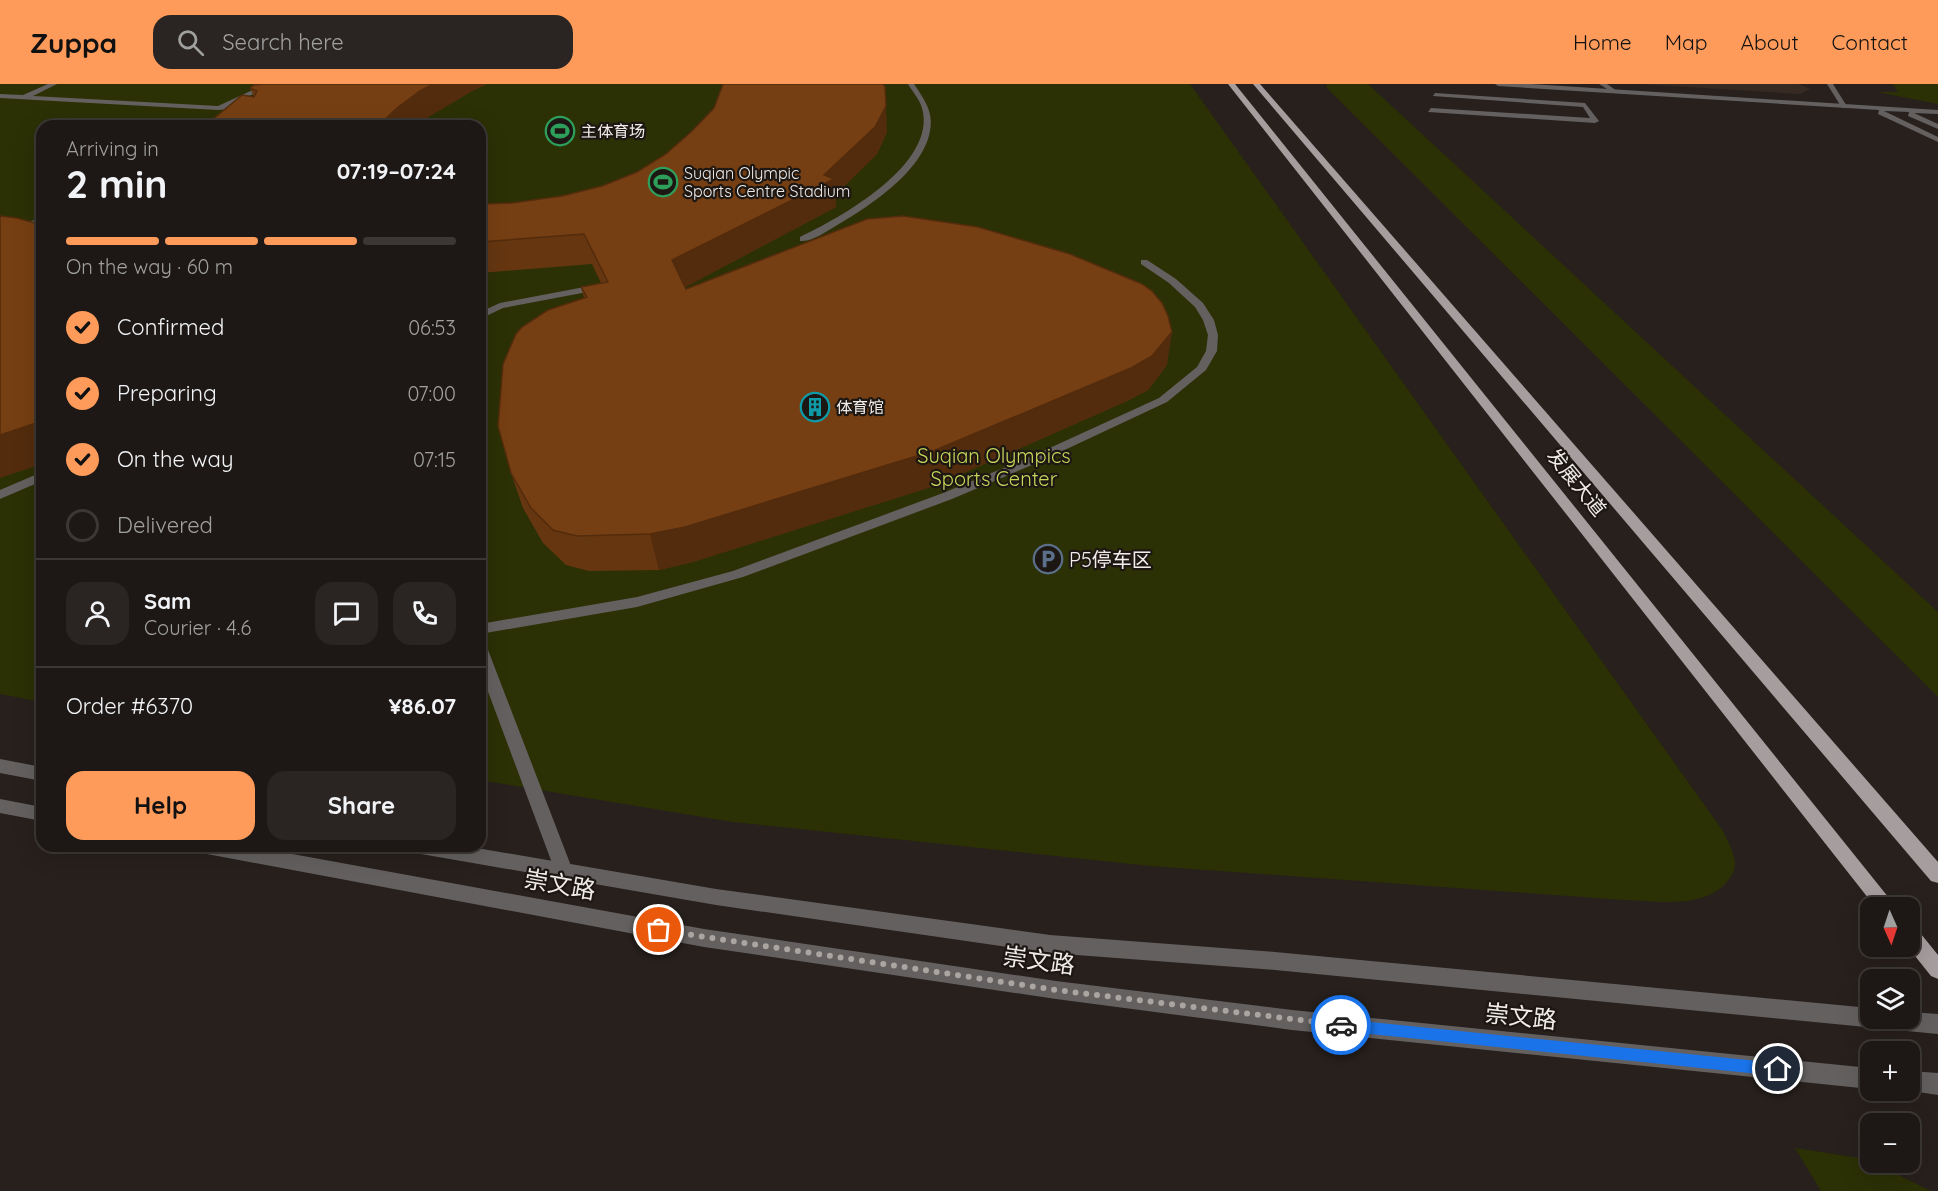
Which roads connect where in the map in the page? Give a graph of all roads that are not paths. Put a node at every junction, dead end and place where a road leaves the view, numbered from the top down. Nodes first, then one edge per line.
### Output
1 (54, 84) edge
2 (272, 84) edge
3 (911, 84) edge
4 (1231, 84) edge
5 (1256, 84) edge
6 (1498, 84) edge
7 (1503, 84) edge
8 (1578, 84) edge
9 (1602, 84) edge
10 (1830, 84) edge
11 (1586, 90) junction
12 (1614, 91) junction
13 (1435, 95) dead end
14 (0, 96) edge
15 (24, 98) junction
16 (1510, 100) junction
17 (9, 105) dead end
18 (260, 105) edge
19 (1845, 106) junction
20 (218, 108) junction
21 (1873, 108) junction
22 (1431, 110) dead end
23 (1902, 110) junction
24 (1938, 112) edge
25 (246, 115) edge
26 (1517, 116) junction
27 (1938, 127) edge
28 (1938, 140) edge
29 (36, 223) edge
30 (0, 229) edge
31 (803, 239) dead end
32 (1144, 262) dead end
33 (595, 288) edge
34 (500, 306) junction
35 (486, 307) edge
36 (486, 313) edge
37 (36, 479) edge
38 (0, 495) edge
39 (486, 628) edge
40 (486, 666) edge
41 (0, 766) edge
42 (36, 773) edge
43 (0, 806) edge
44 (36, 813) edge
45 (239, 852) edge
46 (455, 852) edge
47 (564, 871) junction
48 (1938, 875) edge
49 (1879, 897) edge
50 (1920, 948) edge
51 (1938, 970) edge
52 (1860, 1017) edge
53 (1920, 1022) edge
54 (1938, 1024) edge
55 (1860, 1078) edge
56 (1920, 1083) edge
57 (1938, 1084) edge

1 - 15 street
2 - 20 street
3 - 31 street
4 - 49 main road, 发展大道
5 - 48 main road, 发展大道
6 - 7 street
7 - 11 street
7 - 16 street
8 - 11 street
9 - 12 street
10 - 19 street
11 - 12 street
12 - 19 street
13 - 16 street
14 - 15 street
15 - 17 street
15 - 20 street
16 - 26 street
16 - 26 street
18 - 20 street
19 - 21 street
20 - 25 street
21 - 23 street
21 - 28 street
22 - 26 street
23 - 24 street
23 - 27 street
29 - 30 street
32 - 39 street
33 - 34 street
34 - 35 street
34 - 36 street
37 - 38 street
40 - 47 street
41 - 42 street
43 - 44 street
45 - 55 street, 崇文路
46 - 47 street, 崇文路
47 - 52 street, 崇文路
50 - 51 main road
53 - 54 street, 崇文路
56 - 57 street

